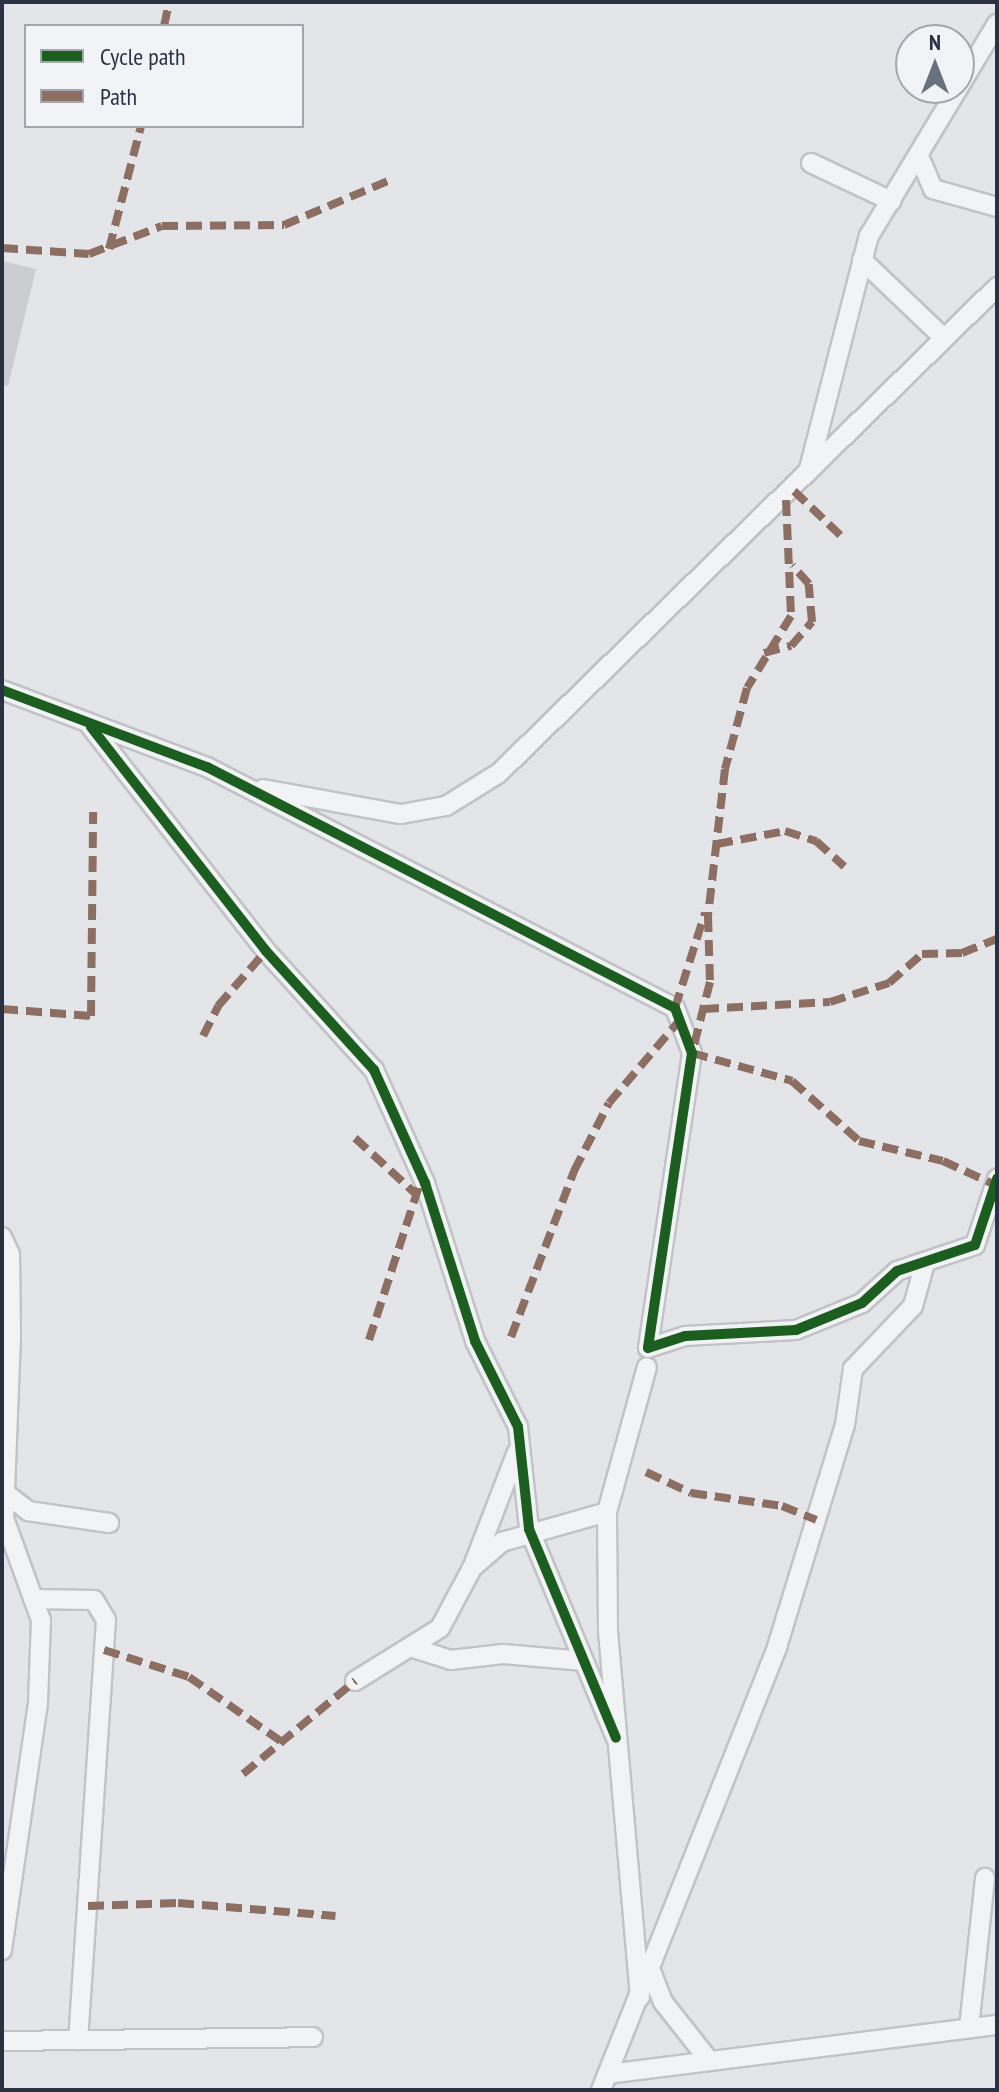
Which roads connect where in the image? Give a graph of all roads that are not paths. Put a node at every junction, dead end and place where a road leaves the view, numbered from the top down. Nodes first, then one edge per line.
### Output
1 (997, 24) edge
2 (919, 156) junction
3 (811, 163) dead end
4 (891, 201) junction
5 (997, 207) edge
6 (862, 260) junction
7 (997, 287) edge
8 (944, 338) junction
9 (809, 469) junction
10 (2, 690) edge
11 (91, 727) junction
12 (236, 783) junction
13 (997, 1179) edge
14 (2, 1237) edge
15 (925, 1263) junction
16 (647, 1367) dead end
17 (519, 1446) junction
18 (4, 1492) edge
19 (607, 1512) junction
20 (109, 1523) dead end
21 (4, 1524) edge
22 (529, 1529) junction
23 (472, 1568) junction
24 (33, 1599) junction
25 (410, 1647) junction
26 (584, 1661) junction
27 (355, 1681) dead end
28 (616, 1738) junction
29 (985, 1878) dead end
30 (2, 1950) edge
31 (651, 1971) junction
32 (640, 1999) junction
33 (997, 2025) edge
34 (969, 2028) junction
35 (313, 2037) dead end
36 (78, 2040) junction
37 (2, 2041) edge
38 (708, 2059) junction
39 (604, 2082) edge

1 - 2 street
2 - 4 street
2 - 5 street
3 - 4 street
4 - 6 street
6 - 8 street
6 - 9 street
7 - 8 street
8 - 9 street
9 - 12 street
10 - 11 street
11 - 12 street
11 - 17 street
12 - 15 street
13 - 15 street
14 - 18 street
15 - 31 street
16 - 19 street
17 - 22 street
17 - 23 street
18 - 20 street
18 - 21 street
19 - 22 street
19 - 28 street
21 - 24 street
22 - 23 street
22 - 26 street
23 - 25 street
24 - 30 street
24 - 36 street
25 - 26 street
25 - 27 street
26 - 28 street
28 - 32 street
29 - 34 street
31 - 32 street
31 - 38 street
32 - 39 street
33 - 34 street
34 - 38 street
35 - 36 street
36 - 37 street
38 - 39 street

